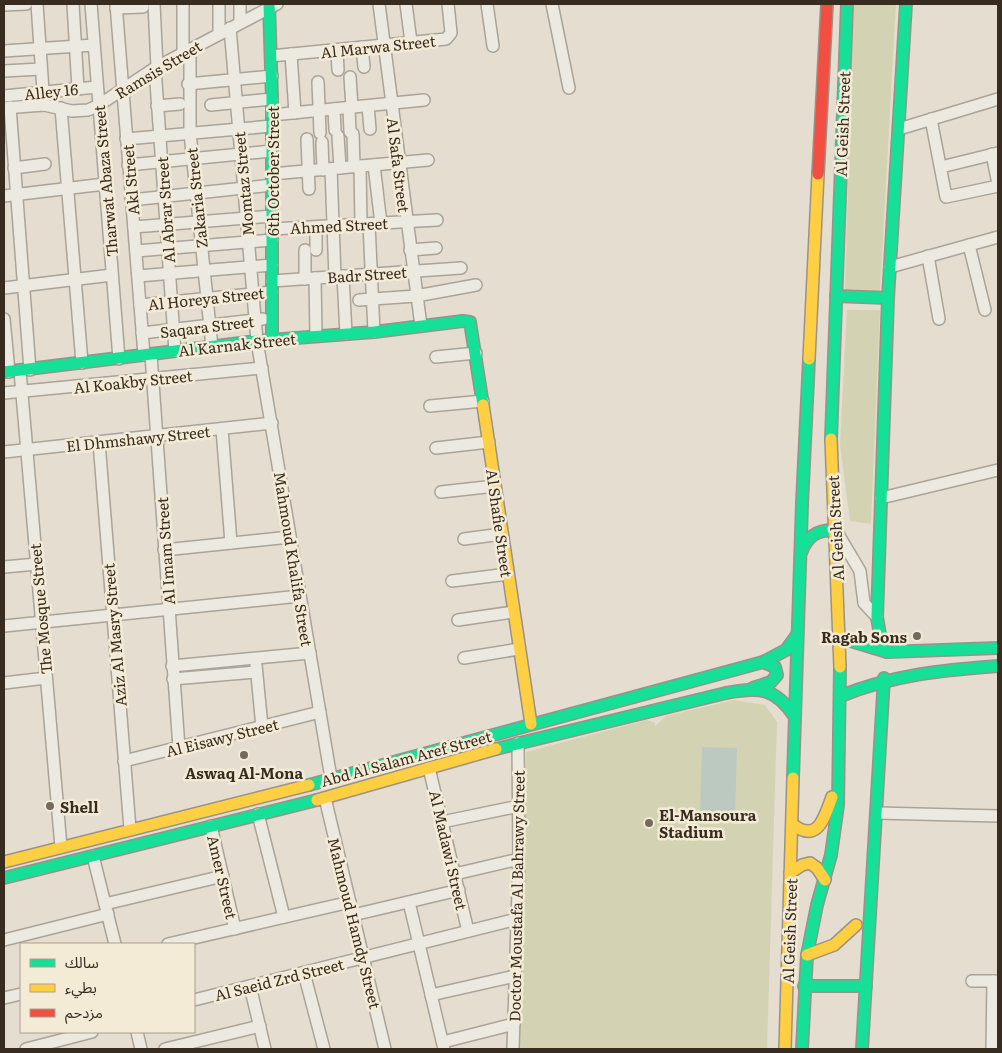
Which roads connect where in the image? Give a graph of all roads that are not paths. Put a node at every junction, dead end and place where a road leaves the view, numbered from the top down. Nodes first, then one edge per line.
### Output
1 (26, 4) edge
2 (37, 4) edge
3 (73, 4) edge
4 (91, 4) edge
5 (154, 4) edge
6 (183, 4) edge
7 (219, 4) edge
8 (240, 4) edge
9 (379, 4) edge
10 (406, 4) edge
11 (448, 4) edge
12 (486, 4) edge
13 (552, 4) edge
14 (827, 4) edge
15 (847, 4) edge
16 (906, 4) edge
17 (4, 5) edge
18 (272, 5) edge
19 (116, 6) edge
20 (143, 7) dead end
21 (235, 25) junction
22 (219, 34) junction
23 (411, 42) junction
24 (94, 45) junction
25 (384, 45) junction
26 (76, 46) junction
27 (493, 46) dead end
28 (362, 47) junction
29 (40, 48) junction
30 (337, 50) junction
31 (4, 51) edge
32 (186, 51) junction
33 (291, 54) junction
34 (271, 56) junction
35 (825, 62) junction
36 (844, 63) junction
37 (364, 67) dead end
38 (41, 68) junction
39 (156, 68) junction
40 (338, 70) dead end
41 (4, 71) edge
42 (272, 76) junction
43 (350, 77) dead end
44 (234, 80) junction
45 (318, 82) dead end
46 (188, 84) junction
47 (97, 87) junction
48 (569, 88) dead end
49 (78, 89) junction
50 (122, 89) junction
51 (43, 92) junction
52 (4, 96) edge
53 (272, 99) junction
54 (998, 99) edge
55 (424, 100) dead end
56 (236, 103) junction
57 (180, 104) dead end
58 (392, 104) junction
59 (44, 105) junction
60 (99, 105) junction
61 (211, 105) dead end
62 (157, 106) junction
63 (368, 106) junction
64 (7, 108) edge
65 (61, 108) junction
66 (350, 108) junction
67 (334, 109) junction
68 (319, 110) junction
69 (295, 113) junction
70 (931, 119) junction
71 (272, 120) junction
72 (370, 128) dead end
73 (239, 129) junction
74 (899, 129) junction
75 (190, 134) junction
76 (160, 136) junction
77 (126, 139) junction
78 (307, 140) dead end
79 (272, 151) junction
80 (241, 154) junction
81 (995, 154) edge
82 (192, 159) junction
83 (428, 160) dead end
84 (161, 162) junction
85 (399, 162) junction
86 (45, 164) dead end
87 (128, 165) junction
88 (374, 165) junction
89 (357, 166) junction
90 (941, 167) junction
91 (14, 168) junction
92 (331, 169) junction
93 (309, 171) junction
94 (272, 180) junction
95 (105, 184) junction
96 (998, 185) edge
97 (68, 188) junction
98 (244, 188) junction
99 (309, 189) dead end
100 (196, 193) junction
101 (16, 195) junction
102 (4, 196) edge
103 (164, 196) junction
104 (131, 200) junction
105 (272, 216) junction
106 (246, 218) junction
107 (437, 220) dead end
108 (198, 222) junction
109 (407, 222) junction
110 (381, 224) junction
111 (166, 225) junction
112 (365, 225) junction
113 (333, 226) junction
114 (134, 227) junction
115 (316, 227) junction
116 (272, 234) junction
117 (998, 237) edge
118 (248, 242) junction
119 (969, 245) junction
120 (201, 246) junction
121 (168, 248) junction
122 (436, 248) dead end
123 (410, 250) junction
124 (136, 251) junction
125 (928, 256) junction
126 (272, 265) junction
127 (890, 266) junction
128 (250, 267) junction
129 (461, 268) dead end
130 (204, 271) junction
131 (412, 272) junction
132 (169, 274) junction
133 (371, 274) junction
134 (112, 275) junction
135 (138, 276) junction
136 (339, 276) junction
137 (310, 278) junction
138 (75, 280) junction
139 (23, 285) junction
140 (476, 285) dead end
141 (272, 286) junction
142 (4, 288) edge
143 (253, 294) junction
144 (416, 296) junction
145 (836, 296) junction
146 (206, 298) junction
147 (888, 298) junction
148 (372, 299) junction
149 (359, 300) dead end
150 (172, 302) junction
151 (140, 305) junction
152 (985, 310) dead end
153 (272, 318) junction
154 (4, 319) edge
155 (939, 319) dead end
156 (255, 320) junction
157 (470, 322) joint
158 (209, 325) junction
159 (421, 326) junction
160 (174, 329) junction
161 (374, 332) junction
162 (142, 333) junction
163 (346, 334) junction
164 (316, 336) junction
165 (272, 339) junction
166 (257, 341) junction
167 (212, 347) junction
168 (175, 351) junction
169 (476, 353) junction
170 (147, 355) junction
171 (436, 357) dead end
172 (119, 358) junction
173 (82, 363) junction
174 (262, 368) junction
175 (16, 371) edge
176 (152, 379) junction
177 (22, 391) junction
178 (4, 393) edge
179 (483, 401) junction
180 (430, 406) dead end
181 (272, 423) junction
182 (222, 429) junction
183 (158, 436) junction
184 (99, 442) junction
185 (489, 442) junction
186 (436, 448) dead end
187 (28, 449) junction
188 (4, 452) edge
189 (998, 470) edge
190 (495, 486) junction
191 (441, 492) dead end
192 (882, 498) junction
193 (836, 530) junction
194 (502, 534) junction
195 (290, 537) junction
196 (464, 539) dead end
197 (231, 543) junction
198 (164, 550) junction
199 (801, 555) junction
200 (37, 564) junction
201 (4, 567) edge
202 (508, 574) junction
203 (452, 581) dead end
204 (300, 596) junction
205 (168, 610) junction
206 (513, 612) junction
207 (112, 615) junction
208 (878, 617) junction
209 (458, 620) dead end
210 (42, 622) junction
211 (4, 626) edge
212 (797, 635) junction
213 (841, 638) junction
214 (998, 648) edge
215 (519, 650) junction
216 (887, 652) junction
217 (310, 653) junction
218 (255, 658) junction
219 (464, 658) dead end
220 (763, 662) junction
221 (172, 666) junction
222 (998, 666) edge
223 (256, 672) junction
224 (46, 678) junction
225 (884, 678) junction
226 (173, 679) junction
227 (4, 682) edge
228 (753, 689) junction
229 (841, 696) junction
230 (320, 712) junction
231 (795, 717) junction
232 (531, 724) junction
233 (262, 727) junction
234 (518, 743) junction
235 (179, 748) junction
236 (124, 761) junction
237 (429, 768) junction
238 (331, 778) junction
239 (839, 779) junction
240 (325, 798) junction
241 (519, 806) junction
242 (878, 813) junction
243 (258, 814) junction
244 (998, 816) edge
245 (442, 822) junction
246 (792, 824) junction
247 (211, 826) junction
248 (130, 829) junction
249 (61, 847) junction
250 (93, 856) junction
251 (519, 859) junction
252 (4, 862) edge
253 (790, 873) junction
254 (455, 874) junction
255 (223, 876) junction
256 (4, 878) edge
257 (825, 880) junction
258 (459, 890) junction
259 (350, 902) junction
260 (409, 902) junction
261 (107, 909) junction
262 (353, 915) junction
263 (284, 918) junction
264 (517, 918) junction
265 (856, 926) dead end
266 (235, 929) junction
267 (468, 931) junction
268 (4, 940) edge
269 (115, 943) edge
270 (172, 943) edge
271 (419, 944) junction
272 (807, 955) junction
273 (364, 958) junction
274 (304, 973) junction
275 (515, 976) junction
276 (972, 981) dead end
277 (996, 981) edge
278 (250, 986) junction
279 (804, 986) junction
280 (866, 986) junction
281 (20, 994) edge
282 (431, 996) junction
283 (4, 998) edge
284 (195, 1000) edge
285 (514, 1024) junction
286 (260, 1026) junction
287 (88, 1033) edge
288 (137, 1033) edge
289 (443, 1046) edge
290 (26, 1049) edge
291 (141, 1049) edge
292 (165, 1049) edge
293 (266, 1049) edge
294 (324, 1049) edge
295 (385, 1049) edge
296 (513, 1049) edge
297 (785, 1049) edge
298 (802, 1049) edge
299 (862, 1049) edge
300 (992, 1049) edge

1 - 17 street
2 - 29 street
3 - 26 street
4 - 24 street, Tharwat Abaza Street
5 - 39 street, Al Abrar Street
6 - 32 street, Zakaria Street
7 - 22 street
8 - 21 street, Momtaz Street
9 - 25 street, Al Safa Street
10 - 23 street
11 - 23 street, Al Marwa Street
12 - 27 street
13 - 48 street
14 - 35 main road, Al Geish Street
15 - 36 main road, Al Geish Street
16 - 74 main road
18 - 21 street, Ramsis Street
18 - 34 main road, 6th October Street
19 - 20 street
19 - 50 street, Akl Street
21 - 22 street, Ramsis Street
21 - 44 street, Momtaz Street
22 - 32 street, Ramsis Street
23 - 25 street, Al Marwa Street
24 - 26 street
24 - 47 street, Tharwat Abaza Street
25 - 28 street, Al Marwa Street
25 - 58 street, Al Safa Street
26 - 29 street
26 - 49 street
28 - 30 street, Al Marwa Street
28 - 37 street
29 - 31 street
29 - 38 street
30 - 33 street, Al Marwa Street
30 - 40 street
32 - 39 street, Ramsis Street
32 - 46 street, Zakaria Street
33 - 34 street, Al Marwa Street
33 - 69 street
34 - 42 main road, 6th October Street
35 - 36 main road
35 - 199 main road, Al Geish Street
36 - 145 main road, Al Geish Street
38 - 41 street
38 - 51 street
39 - 50 street, Ramsis Street
39 - 62 street, Al Abrar Street
42 - 44 street
42 - 53 main road, 6th October Street
43 - 66 street
44 - 46 street
44 - 56 street, Momtaz Street
45 - 68 street
46 - 75 street, Zakaria Street
47 - 49 street, Alley 16
47 - 60 street, Tharwat Abaza Street
49 - 51 street, Alley 16
50 - 60 street, Ramsis Street
50 - 77 street, Akl Street
51 - 52 street, Alley 16
51 - 59 street
53 - 56 street
53 - 71 main road, 6th October Street
54 - 70 street
55 - 58 street
56 - 61 street
56 - 73 street, Momtaz Street
57 - 62 street
58 - 63 street
58 - 85 street, Al Safa Street
59 - 64 street, Ramsis Street
59 - 65 street, Ramsis Street
60 - 65 street, Ramsis Street
60 - 95 street, Tharwat Abaza Street
62 - 76 street, Al Abrar Street
63 - 66 street
63 - 72 street
64 - 91 street
65 - 97 street
66 - 67 street
66 - 89 street
67 - 68 street
67 - 92 street
68 - 69 street
68 - 92 street
69 - 71 street
70 - 74 street
70 - 90 street
71 - 73 street
71 - 79 main road, 6th October Street
73 - 75 street
73 - 80 street, Momtaz Street
74 - 127 main road
75 - 76 street
75 - 82 street, Zakaria Street
76 - 77 street
76 - 84 street, Al Abrar Street
77 - 87 street, Akl Street
78 - 93 street
79 - 80 street
79 - 94 main road, 6th October Street
80 - 82 street
80 - 98 street, Momtaz Street
81 - 90 street
81 - 96 street
82 - 84 street
82 - 100 street, Zakaria Street
83 - 85 street
84 - 87 street
84 - 103 street, Al Abrar Street
85 - 88 street
85 - 109 street, Al Safa Street
86 - 91 street
87 - 104 street, Akl Street
88 - 89 street
88 - 110 street
89 - 92 street
89 - 112 street
90 - 96 street
91 - 101 street
92 - 93 street
92 - 113 street
93 - 94 street
93 - 99 street
94 - 98 street
94 - 105 main road, 6th October Street
95 - 97 street
95 - 134 street, Tharwat Abaza Street
97 - 101 street
97 - 138 street
98 - 100 street
98 - 106 street, Momtaz Street
100 - 103 street
100 - 108 street, Zakaria Street
101 - 102 street
101 - 139 street
103 - 104 street
103 - 111 street, Al Abrar Street
104 - 114 street, Akl Street
105 - 106 street
105 - 116 main road, 6th October Street
106 - 108 street
106 - 118 street, Momtaz Street
107 - 109 street, Ahmed Street
108 - 111 street
108 - 120 street, Zakaria Street
109 - 110 street, Ahmed Street
109 - 123 street, Al Safa Street
110 - 112 street, Ahmed Street
111 - 114 street
111 - 121 street, Al Abrar Street
112 - 113 street, Ahmed Street
112 - 133 street
113 - 115 street, Ahmed Street
113 - 136 street
114 - 124 street, Akl Street
115 - 116 street, Ahmed Street
115 - 137 street
116 - 118 street, Ahmed Street
116 - 126 main road, 6th October Street
117 - 119 street
118 - 120 street, Ahmed Street
118 - 128 street, Momtaz Street
119 - 125 street
119 - 152 street
120 - 121 street, Ahmed Street
120 - 130 street, Zakaria Street
121 - 124 street, Ahmed Street
121 - 132 street, Al Abrar Street
122 - 123 street
123 - 131 street, Al Safa Street
124 - 135 street, Akl Street
125 - 127 street
125 - 155 street
126 - 128 street
126 - 141 main road, 6th October Street
127 - 147 main road
128 - 130 street
128 - 143 street, Momtaz Street
129 - 131 street, Badr Street
130 - 132 street
130 - 146 street, Zakaria Street
131 - 133 street, Badr Street
131 - 144 street, Al Safa Street
132 - 135 street
132 - 150 street, Al Abrar Street
133 - 136 street, Badr Street
133 - 148 street
134 - 138 street
134 - 172 street, Tharwat Abaza Street
135 - 151 street, Akl Street
136 - 137 street, Badr Street
136 - 163 street
137 - 141 street, Badr Street
137 - 164 street
138 - 139 street
138 - 173 street
139 - 142 street
139 - 175 street
140 - 144 street
141 - 143 street, Al Horeya Street
141 - 153 main road, 6th October Street
143 - 146 street, Al Horeya Street
143 - 156 street, Momtaz Street
144 - 148 street
144 - 159 street, Al Safa Street
145 - 147 main road
145 - 193 main road, Al Geish Street
146 - 150 street, Al Horeya Street
146 - 158 street, Zakaria Street
147 - 192 main road
148 - 149 street
148 - 161 street
150 - 151 street, Al Horeya Street
150 - 160 street, Al Abrar Street
151 - 162 street, Akl Street
153 - 156 street, Saqara Street
153 - 165 main road, 6th October Street
154 - 175 street
156 - 158 street, Saqara Street
156 - 166 street, Momtaz Street
157 - 159 main road, Al Karnak Street
157 - 169 main road, Al Shafie Street
158 - 160 street, Saqara Street
158 - 167 street, Zakaria Street
159 - 161 main road, Al Karnak Street
160 - 162 street, Saqara Street
160 - 168 street, Al Abrar Street
161 - 163 main road, Al Karnak Street
162 - 170 street, Akl Street
163 - 164 main road, Al Karnak Street
164 - 165 main road, Al Karnak Street
165 - 166 main road, Al Karnak Street
166 - 167 main road, Al Karnak Street
166 - 174 street, Mahmoud Khalifa Street
167 - 168 main road, Al Karnak Street
168 - 170 main road, Al Karnak Street
169 - 171 street
169 - 179 main road, Al Shafie Street
170 - 172 main road, Al Karnak Street
170 - 176 street, Al Imam Street
172 - 173 main road, Al Karnak Street
173 - 175 main road, Al Karnak Street
174 - 176 street, Al Koakby Street
174 - 181 street, Mahmoud Khalifa Street
175 - 177 street, The Mosque Street
176 - 177 street, Al Koakby Street
176 - 183 street, Al Imam Street
177 - 178 street, Al Koakby Street
177 - 187 street, The Mosque Street
179 - 180 street
179 - 185 main road, Al Shafie Street
181 - 182 street, El Dhmshawy Street
181 - 195 street, Mahmoud Khalifa Street
182 - 183 street, El Dhmshawy Street
182 - 197 street
183 - 184 street, El Dhmshawy Street
183 - 198 street, Al Imam Street
184 - 187 street, El Dhmshawy Street
184 - 207 street, Aziz Al Masry Street
185 - 186 street
185 - 190 main road, Al Shafie Street
187 - 188 street, El Dhmshawy Street
187 - 200 street, The Mosque Street
189 - 192 street
190 - 191 street
190 - 194 main road, Al Shafie Street
192 - 208 main road
193 - 199 main road
193 - 208 street
193 - 213 main road, Al Geish Street
194 - 196 street
194 - 202 main road, Al Shafie Street
195 - 197 street
195 - 204 street, Mahmoud Khalifa Street
197 - 198 street
198 - 205 street, Al Imam Street
199 - 212 main road, Al Geish Street
200 - 201 street
200 - 210 street, The Mosque Street
202 - 203 street
202 - 206 main road, Al Shafie Street
204 - 205 street
204 - 217 street, Mahmoud Khalifa Street
205 - 207 street
205 - 221 street, Al Imam Street
206 - 209 street
206 - 215 main road, Al Shafie Street
207 - 210 street
207 - 236 street, Aziz Al Masry Street
208 - 216 main road
210 - 211 street
210 - 224 street, The Mosque Street
212 - 220 main road, Abd Al Salam Aref Street
212 - 231 main road, Al Geish Street
213 - 216 main road
213 - 229 main road, Al Geish Street
214 - 216 main road
215 - 219 street
215 - 232 main road, Al Shafie Street
217 - 218 street
217 - 230 street, Mahmoud Khalifa Street
218 - 221 street
218 - 223 street
220 - 228 main road
220 - 232 main road, Abd Al Salam Aref Street
221 - 226 street, Al Imam Street
222 - 225 main road
223 - 226 street
223 - 233 street
224 - 227 street
224 - 249 street, The Mosque Street
225 - 229 main road
225 - 242 main road
226 - 235 street, Al Imam Street
228 - 231 main road, Abd Al Salam Aref Street
228 - 234 main road, Abd Al Salam Aref Street
229 - 239 main road, Al Geish Street
230 - 233 street, Al Eisawy Street
230 - 238 street, Mahmoud Khalifa Street
231 - 246 main road, Al Geish Street
232 - 238 main road, Abd Al Salam Aref Street
233 - 235 street, Al Eisawy Street
234 - 237 main road, Abd Al Salam Aref Street
234 - 241 street, Doctor Moustafa Al Bahrawy Street
235 - 236 street, Al Eisawy Street
236 - 248 street, Aziz Al Masry Street
237 - 240 main road, Abd Al Salam Aref Street
237 - 245 street, Al Madawi Street
238 - 248 main road, Abd Al Salam Aref Street
239 - 246 main road
239 - 257 main road, Al Geish Street
240 - 243 main road, Abd Al Salam Aref Street
240 - 259 street, Mahmoud Hamdy Street
241 - 245 street
241 - 251 street, Doctor Moustafa Al Bahrawy Street
242 - 244 street
242 - 280 main road
243 - 247 main road, Abd Al Salam Aref Street
243 - 263 street
245 - 254 street, Al Madawi Street
246 - 253 main road, Al Geish Street
247 - 250 main road, Abd Al Salam Aref Street
247 - 255 street, Amer Street
248 - 249 main road, Abd Al Salam Aref Street
249 - 252 main road, Abd Al Salam Aref Street
250 - 256 main road, Abd Al Salam Aref Street
250 - 261 street
251 - 254 street
251 - 264 street, Doctor Moustafa Al Bahrawy Street
253 - 257 main road
253 - 297 main road, Al Geish Street
254 - 258 street, Al Madawi Street
255 - 261 street
255 - 266 street, Amer Street
257 - 272 main road, Al Geish Street
258 - 260 street
258 - 267 street, Al Madawi Street
259 - 262 street, Mahmoud Hamdy Street
259 - 263 street
260 - 262 street
260 - 271 street
261 - 268 street
261 - 269 street
262 - 273 street, Mahmoud Hamdy Street
263 - 266 street
264 - 267 street, Al Saeid Zrd Street
264 - 275 street, Doctor Moustafa Al Bahrawy Street
265 - 272 main road
266 - 270 street
267 - 271 street, Al Saeid Zrd Street
271 - 273 street, Al Saeid Zrd Street
271 - 282 street
272 - 279 main road, Al Geish Street
273 - 274 street, Al Saeid Zrd Street
273 - 295 street, Mahmoud Hamdy Street
274 - 278 street, Al Saeid Zrd Street
274 - 294 street
275 - 282 street
275 - 285 street, Doctor Moustafa Al Bahrawy Street
276 - 277 street
277 - 300 street
278 - 284 street, Al Saeid Zrd Street
278 - 286 street
279 - 280 main road
279 - 298 main road, Al Geish Street
280 - 299 main road
281 - 283 street
282 - 289 street
285 - 289 street
285 - 296 street, Doctor Moustafa Al Bahrawy Street
286 - 292 street
286 - 293 street
287 - 290 street
288 - 291 street

